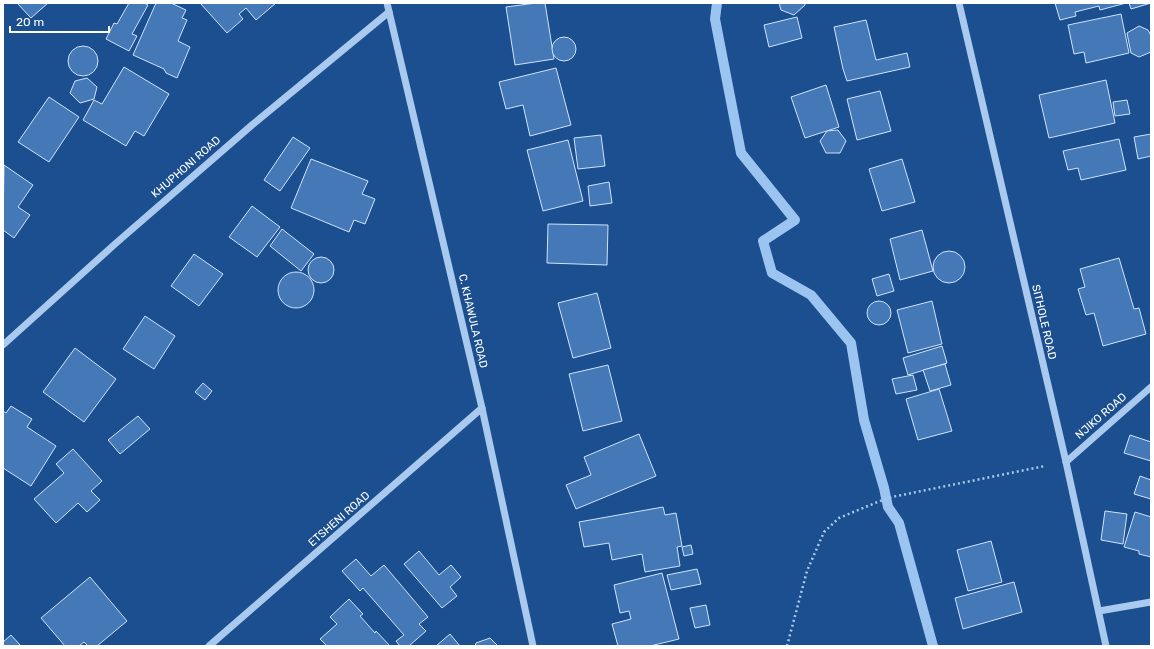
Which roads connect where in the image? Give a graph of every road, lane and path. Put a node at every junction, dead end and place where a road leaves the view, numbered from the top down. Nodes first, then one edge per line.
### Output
1 (387, 3) edge
2 (959, 3) edge
3 (389, 12) junction
4 (3, 345) edge
5 (1151, 387) edge
6 (482, 408) junction
7 (1066, 462) junction
8 (1151, 602) edge
9 (1099, 611) junction
10 (209, 646) edge
11 (533, 646) edge
12 (787, 646) edge
13 (1106, 646) edge

1 - 3 street, C. KHAWULA ROAD
2 - 7 street, SITHOLE ROAD
3 - 4 street, KHUPHONI ROAD
3 - 6 street, C. KHAWULA ROAD
5 - 7 street, NJIKO ROAD
6 - 10 street, ETSHENI ROAD
6 - 11 street, C. KHAWULA ROAD
7 - 9 street, SITHOLE ROAD
7 - 12 path
8 - 9 street
9 - 13 street, SITHOLE ROAD

